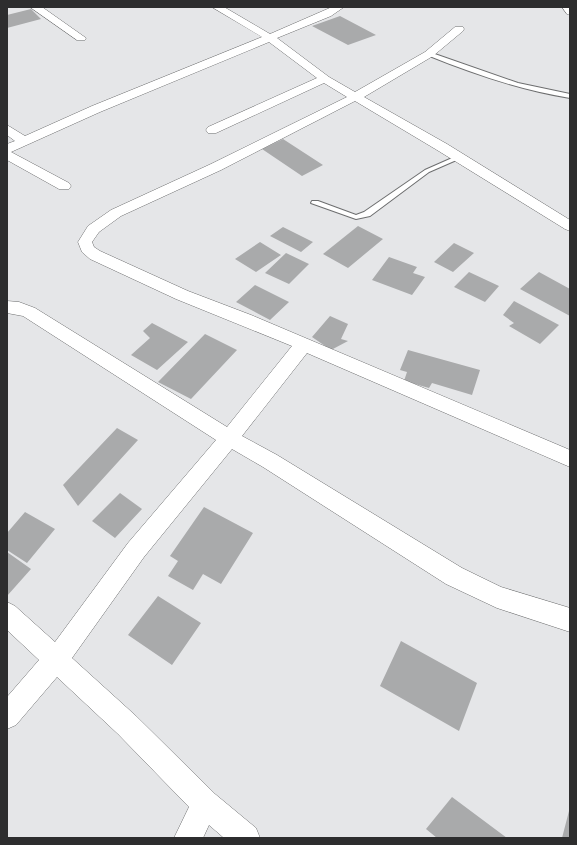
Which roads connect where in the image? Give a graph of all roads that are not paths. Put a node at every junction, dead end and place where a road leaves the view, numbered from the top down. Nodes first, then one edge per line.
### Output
1 (35, 7) edge
2 (217, 7) edge
3 (339, 7) edge
4 (567, 7) edge
5 (570, 12) edge
6 (459, 29) dead end
7 (81, 38) dead end
8 (270, 38) junction
9 (429, 54) junction
10 (325, 79) junction
11 (355, 96) junction
12 (570, 96) edge
13 (7, 129) edge
14 (212, 130) dead end
15 (23, 141) junction
16 (7, 149) edge
17 (7, 155) edge
18 (459, 157) junction
19 (64, 186) dead end
20 (315, 203) dead end
21 (570, 226) edge
22 (7, 307) edge
23 (304, 344) junction
24 (229, 438) junction
25 (570, 459) edge
26 (7, 614) edge
27 (570, 620) edge
28 (57, 659) junction
29 (7, 716) edge
30 (205, 804) junction
31 (188, 838) edge
32 (246, 838) edge

1 - 7 street
2 - 8 street
3 - 8 street
4 - 5 street
6 - 9 street
8 - 10 street
8 - 15 street
9 - 11 street
9 - 12 lane
10 - 11 street
10 - 14 street
11 - 18 street
11 - 23 street
13 - 15 street
15 - 16 street
17 - 19 street
18 - 20 lane
18 - 21 street
22 - 24 street
23 - 24 street
23 - 25 street
24 - 27 street
24 - 28 street
26 - 28 street
28 - 29 street
28 - 30 street
30 - 31 street
30 - 32 street

